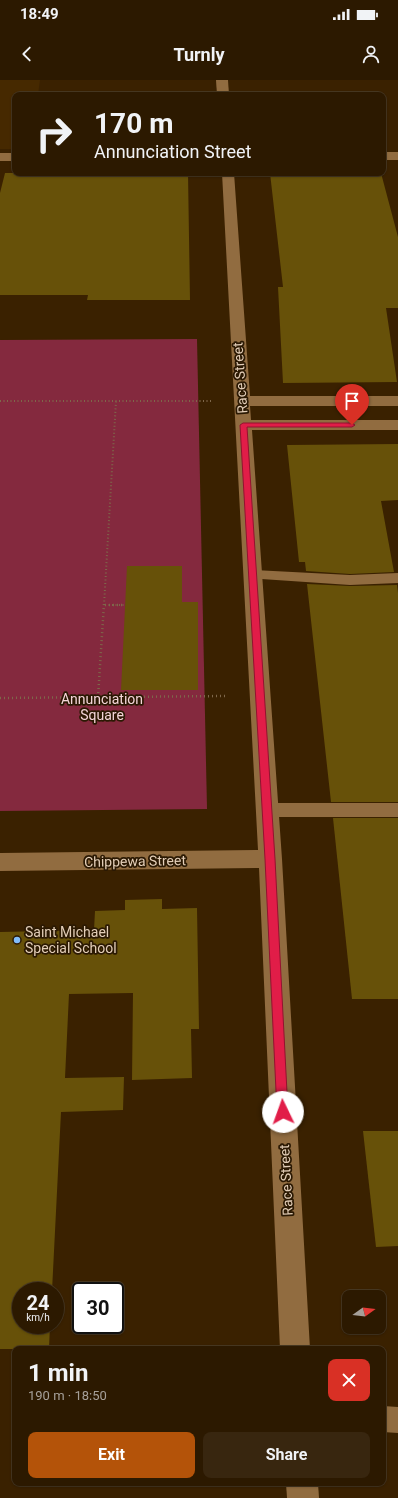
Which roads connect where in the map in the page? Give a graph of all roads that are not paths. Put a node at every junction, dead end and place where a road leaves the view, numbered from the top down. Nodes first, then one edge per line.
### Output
1 (222, 80) edge
2 (223, 92) edge
3 (386, 156) edge
4 (398, 156) edge
5 (0, 157) edge
6 (12, 157) edge
7 (228, 176) edge
8 (242, 401) junction
9 (398, 401) edge
10 (398, 424) edge
11 (243, 425) junction
12 (252, 575) junction
13 (398, 578) edge
14 (267, 810) junction
15 (398, 810) edge
16 (270, 859) junction
17 (0, 862) edge
18 (295, 1346) edge
19 (386, 1420) edge
20 (398, 1420) edge
21 (302, 1486) edge
22 (303, 1498) edge

1 - 2 street
3 - 4 street
5 - 6 street
7 - 8 street, Race Street
8 - 9 street
8 - 11 street, Race Street
10 - 11 street
11 - 12 street, Race Street
12 - 13 lane
12 - 14 street, Race Street
14 - 15 lane
14 - 16 street, Race Street
16 - 17 street, Chippewa Street
16 - 18 street, Race Street
19 - 20 lane
21 - 22 street

